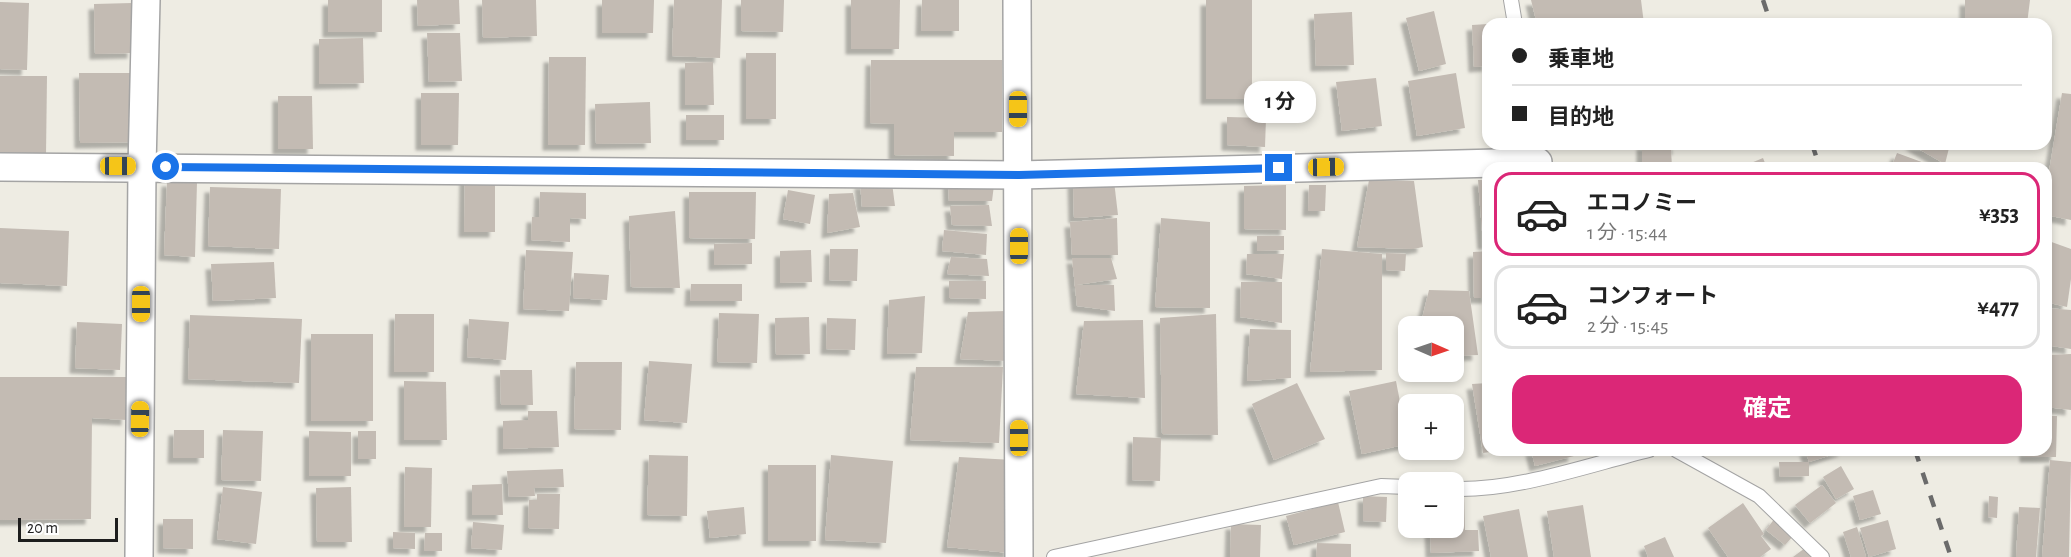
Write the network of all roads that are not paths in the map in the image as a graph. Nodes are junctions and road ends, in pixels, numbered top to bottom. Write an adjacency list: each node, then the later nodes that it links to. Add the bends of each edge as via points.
1 (146, 0): 6 (street)
2 (1017, 0): 8 (street)
3 (1511, 0): 4 (lane)
4 (1514, 18)
5 (1538, 158): 8 (street)
6 (142, 166): 7 (street); 8 (street); 13 (street)
7 (0, 167)
8 (1019, 175): 14 (street)
9 (1625, 456): 12 (lane, via 1527,481)
10 (1687, 456): 16 (lane, via 1759,496)
11 (1398, 487): 15 (lane, via 1381,486)
12 (1464, 489)
13 (139, 557)
14 (1019, 557)
15 (1054, 557)
16 (1822, 557)

